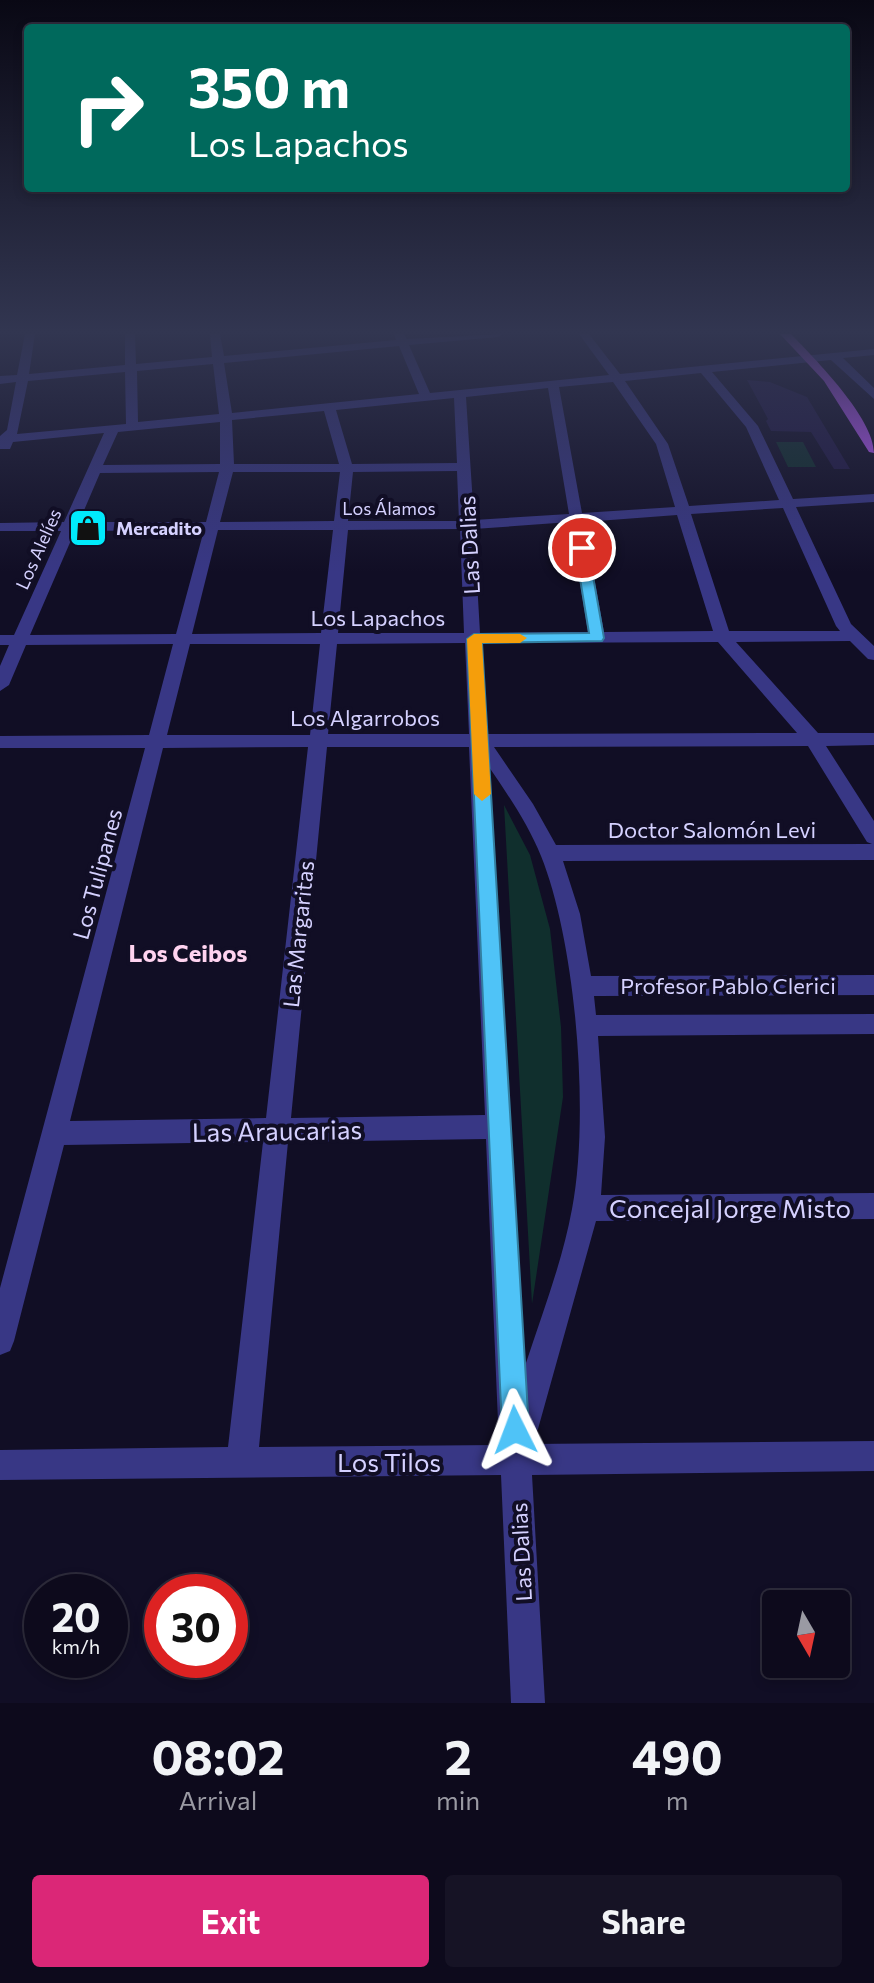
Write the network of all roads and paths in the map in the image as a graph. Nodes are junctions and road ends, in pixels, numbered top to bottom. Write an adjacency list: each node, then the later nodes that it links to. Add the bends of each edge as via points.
1 (13, 413): 14 (street)
2 (132, 413): 12 (street)
3 (226, 413): 11 (street, Los Tulipanes)
4 (262, 413): 11 (street)
5 (331, 413): 18 (street, Las Margaritas)
6 (461, 413): 17 (street, Las Dalias)
7 (558, 413): 24 (street)
8 (641, 413): 23 (street, via 662,444)
9 (741, 413): 22 (street)
10 (852, 413): 15 (main road)
11 (226, 417): 12 (street); 20 (street, Los Tulipanes)
12 (132, 427): 13 (street)
13 (113, 428): 14 (street); 19 (street, Los Alelíes)
14 (5, 439): 16 (street)
15 (874, 449)
16 (0, 452)
17 (465, 467): 18 (street); 25 (street, Las Dalias)
18 (347, 468): 20 (street); 28 (street, Las Margaritas)
19 (95, 469): 20 (street); 26 (street, Los Alelíes)
20 (227, 469): 27 (street, Los Tulipanes)
21 (874, 498): 22 (street, Los Álamos)
22 (788, 504): 23 (street, Los Álamos); 30 (street)
23 (683, 511): 24 (street, Los Álamos); 31 (street)
24 (577, 518): 25 (street, Los Álamos); 32 (street)
25 (468, 525): 28 (street, Los Álamos); 34 (street, Las Dalias)
26 (70, 526): 27 (street, Los Álamos); 29 (street, Los Álamos); 36 (street, Los Alelíes)
27 (213, 526): 28 (street, Los Álamos); 37 (street, Los Tulipanes)
28 (341, 526): 33 (street, Las Margaritas)
29 (0, 527)
30 (852, 636): 31 (street, Los Lapachos); 38 (street)
31 (723, 637): 32 (street, Los Lapachos); 40 (street)
32 (597, 638): 34 (street, Los Lapachos)
33 (329, 639): 34 (street, Los Lapachos); 37 (street, Los Lapachos); 44 (street, Las Margaritas)
34 (474, 639): 42 (street, Las Dalias)
35 (0, 640): 36 (street, Los Lapachos)
36 (20, 640): 37 (street, Los Lapachos); 39 (street, Los Alelíes)
37 (183, 640): 43 (street, Los Tulipanes)
38 (874, 655)
39 (0, 685)
40 (813, 739): 41 (street, Los Algarrobos); 42 (street, Los Algarrobos); 46 (street)
41 (874, 739)
42 (479, 740): 44 (street, Los Algarrobos); 48 (street); 53 (street, Las Dalias)
43 (157, 741): 44 (street, Los Algarrobos); 45 (street, Los Algarrobos); 55 (street, Los Tulipanes)
44 (318, 741): 54 (street, Las Margaritas)
45 (0, 742)
46 (874, 837)
47 (874, 852): 48 (street, Doctor Salomón Levi)
48 (550, 853): 50 (street, via 575,935)
49 (874, 985): 50 (street, Profesor Pablo Clerici)
50 (581, 986): 52 (street)
51 (874, 1024): 52 (street, Profesor Pablo Clerici)
52 (585, 1026): 57 (street, via 594,1134)
53 (499, 1127): 54 (street, Las Araucarias); 60 (street, Las Dalias)
54 (277, 1130): 55 (street, Las Araucarias); 61 (street, Las Margaritas)
55 (54, 1133): 58 (street, Los Tulipanes)
56 (874, 1206): 57 (street, Concejal Jorge Misto)
57 (586, 1208): 60 (street, via 533,1381)
58 (0, 1341)
59 (874, 1456): 60 (street, Los Tilos)
60 (517, 1460): 61 (street, Los Tilos); 63 (street, Las Dalias)
61 (242, 1463): 62 (street, Los Tilos)
62 (0, 1465)
63 (528, 1703)

